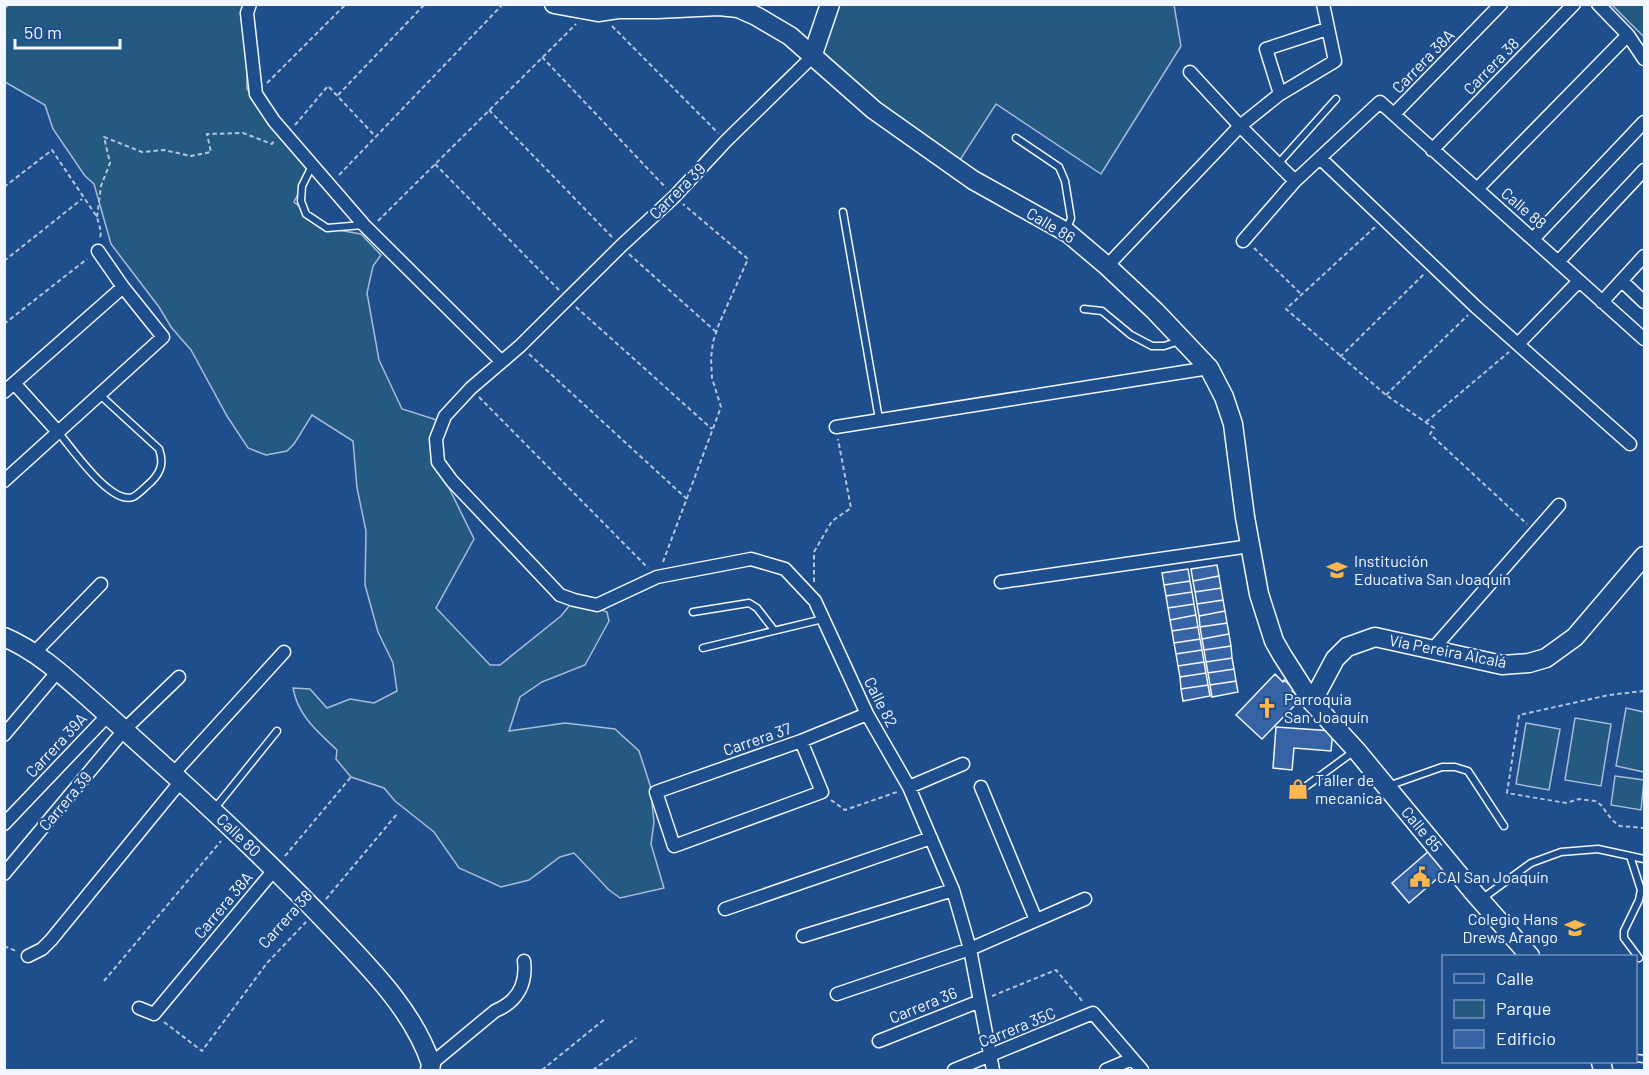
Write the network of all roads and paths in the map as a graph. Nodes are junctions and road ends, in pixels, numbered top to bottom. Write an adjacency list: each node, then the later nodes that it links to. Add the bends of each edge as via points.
1 (250, 4): 19 (street, via 247,13)
2 (346, 4): 19 (path)
3 (425, 4): 21 (path)
4 (503, 4): 28 (path)
5 (554, 4): 12 (main road, Calle 86)
6 (830, 4): 16 (main road, Carrera 39)
7 (1323, 4): 13 (street)
8 (1501, 4): 24 (street, Carrera 38A)
9 (1574, 4): 31 (street, Carrera 38)
10 (1598, 4): 14 (street)
11 (694, 6): 12 (main road, Calle 86); 16 (main road, Calle 86, via 738,8 790,36)
12 (598, 12): 15 (path, via 574,25); 30 (path)
13 (1327, 29): 20 (street, via 1335,61); 20 (street, via 1266,49)
14 (1628, 35): 17 (street); 40 (street)
15 (542, 57): 23 (path); 41 (path)
16 (812, 57): 30 (street, Carrera 39); 47 (main road, Calle 86, via 874,111 973,180)
17 (1644, 59)
18 (1190, 72): 26 (street)
19 (256, 94): 27 (street)
20 (1280, 94): 26 (street)
21 (338, 96): 27 (path, via 328,87); 28 (path)
22 (1336, 99): 34 (lane)
23 (489, 110): 33 (path); 50 (path)
24 (1394, 114): 31 (street, Calle 88); 32 (street, Calle 88, via 1380,102)
25 (1644, 122): 48 (street)
26 (1240, 126): 34 (street); 55 (street)
27 (284, 132): 35 (street); 44 (path, via 272,144 243,133 207,134 211,152 191,156 164,150 142,152 104,137 110,162 101,186)
28 (375, 137): 38 (path)
29 (1016, 138): 47 (lane, via 1059,167 1071,218)
30 (726, 141): 41 (street, Carrera 39)
31 (1432, 150): 40 (street, Calle 88)
32 (1321, 159): 37 (street); 45 (street)
33 (435, 164): 46 (path); 61 (path)
34 (1278, 164): 37 (street)
35 (312, 166): 38 (street); 46 (lane, via 302,186 301,201 306,214 327,228)
36 (1644, 170): 54 (street)
37 (1295, 181): 49 (street)
38 (329, 185): 46 (street)
39 (4, 187): 42 (path, via 52,150)
40 (1477, 189): 48 (street, Calle 88)
41 (674, 197): 50 (street, Carrera 39); 67 (path, via 748,259)
42 (83, 198): 44 (path); 53 (path)
43 (843, 212): 79 (lane)
44 (97, 217): 51 (path, via 101,231)
45 (1384, 219): 56 (street); 60 (path)
46 (367, 227): 73 (street)
47 (1066, 232): 55 (main road, Calle 86)
48 (1534, 238): 54 (street, Calle 88)
49 (1243, 240): 60 (path)
50 (621, 246): 61 (street, Carrera 39); 67 (path)
51 (98, 251): 59 (street); 66 (path)
52 (1644, 256): 58 (street)
53 (4, 261)
54 (1558, 262): 57 (street, Calle 88)
55 (1107, 266): 69 (main road, Calle 86)
56 (1433, 266): 64 (street); 72 (path)
57 (1579, 281): 62 (street, Calle 88); 70 (street)
58 (1622, 281): 62 (street); 63 (street)
59 (123, 287): 75 (street); 77 (street, via 163,337)
60 (1301, 294): 72 (path, via 1287,309)
61 (567, 299): 71 (street, Carrera 39); 82 (path)
62 (1602, 302): 68 (street, Calle 88)
63 (1644, 302)
64 (1476, 307): 70 (street); 78 (path)
65 (1084, 309): 69 (lane, via 1102,311 1131,335 1152,346)
66 (4, 324)
67 (716, 332): 82 (path, via 712,378 721,407)
68 (1644, 339)
69 (1183, 340): 74 (main road, Calle 86)
70 (1518, 345): 80 (path); 84 (street)
71 (520, 346): 73 (street, Carrera 39); 86 (path)
72 (1340, 357): 78 (path)
73 (501, 362): 76 (street, Carrera 39)
74 (1209, 368): 79 (street); 89 (main road, Calle 86, via 1233,424)
75 (9, 388): 83 (street)
76 (471, 388): 91 (path); 94 (street, Carrera 39, via 445,416 436,439 438,462 560,595)
77 (99, 394): 83 (street); 83 (lane, via 159,449 163,459 159,474 133,497 120,497 109,491)
78 (1386, 395): 80 (path)
79 (879, 419): 81 (street)
80 (1426, 422): 88 (path, via 1434,428 1430,434)
81 (836, 427): 95 (path, via 851,508 832,521 814,552)
82 (713, 430): 86 (path)
83 (58, 432): 85 (street)
84 (1630, 444)
85 (4, 481)
86 (688, 500): 91 (path)
87 (1559, 505): 88 (street)
88 (1535, 532): 101 (street)
89 (1250, 546): 92 (street); 107 (main road, Calle 86, via 1259,594 1274,641)
90 (1644, 556): 101 (main road, Vía Pereira Alcalá, via 1575,637 1546,658 1502,664)
91 (657, 577): 94 (street, Calle 82, via 597,605); 95 (street, Calle 82, via 751,559 785,569)
92 (1001, 582)
93 (101, 584): 103 (street)
94 (574, 600)
95 (815, 601): 97 (street, Calle 82)
96 (693, 612): 98 (lane, via 749,603 758,608)
97 (823, 619): 98 (lane); 108 (street, Calle 82)
98 (774, 630): 100 (lane)
99 (7, 642): 103 (main road, Calle 80)
100 (703, 648)
101 (1432, 650): 107 (main road, Vía Pereira Alcalá, via 1375,637 1347,647 1335,659)
102 (284, 652): 117 (street)
103 (34, 653): 104 (main road, Calle 80)
104 (58, 671): 109 (main road, Calle 80); 112 (street)
105 (179, 677): 110 (street, Carrera 39)
106 (1644, 691): 128 (path, via 1519,715 1508,793 1566,803 1595,801 1620,826)
107 (1312, 702): 114 (main road, Calle 85)
108 (867, 714): 113 (street, Carrera 37); 118 (street, Calle 82)
109 (108, 715): 110 (main road, Calle 80); 125 (street, Carrera 39A)
110 (125, 729): 117 (main road, Calle 80); 133 (street, Carrera 39)
111 (277, 731): 123 (lane)
112 (4, 735)
113 (801, 741): 122 (street); 122 (street, Carrera 37, via 656,792 674,846)
114 (1356, 750): 120 (main road, Calle 85); 121 (lane)
115 (963, 764): 118 (street)
116 (351, 777): 132 (path, Carrera 38A)
117 (177, 778): 123 (main road, Calle 80); 145 (street, via 51,940)
118 (909, 787): 122 (path, via 845,810); 129 (street, Calle 82)
119 (981, 787): 139 (street)
120 (1386, 787): 126 (lane, via 1442,767 1455,767 1467,771); 136 (main road, Calle 85)
121 (1301, 790)
122 (822, 792)
123 (213, 810): 127 (main road, Calle 80)
124 (397, 814): 138 (path, Carrera 38)
125 (4, 824)
126 (1504, 826)
127 (232, 827): 132 (main road, Calle 80); 148 (path)
128 (1644, 828)
129 (931, 838): 134 (street, Calle 82); 137 (street)
130 (1630, 856): 131 (lane); 136 (lane, via 1598,849 1561,852 1531,863); 144 (lane, via 1641,890 1624,938)
131 (1644, 859)
132 (274, 870): 138 (main road, Calle 80); 153 (street, Carrera 38A)
133 (4, 874)
134 (953, 890): 140 (street); 141 (street, Calle 82)
135 (1085, 899): 139 (street)
136 (1481, 900): 142 (main road, Calle 85)
137 (725, 909)
138 (316, 911): 153 (path, Carrera 38, via 267,963 202,1051); 159 (main road, Calle 80, via 368,966 417,1029)
139 (1036, 920): 141 (street)
140 (803, 936)
141 (970, 949): 149 (street); 150 (street, Calle 82)
142 (1528, 955)
143 (1637, 955): 146 (lane)
144 (1637, 955)
145 (28, 956)
146 (1639, 958)
147 (524, 961): 159 (street, via 517,997 495,1011)
148 (104, 981)
149 (837, 994)
150 (980, 1001): 152 (path, via 1056,970); 156 (street, Carrera 36); 157 (street, Calle 82)
151 (139, 1008): 153 (street)
152 (1092, 1013): 157 (street, Carrera 35C); 158 (street)
153 (154, 1014)
154 (606, 1018): 160 (path)
155 (636, 1038): 161 (path)
156 (879, 1041)
157 (990, 1056): 162 (street, Carrera 35C); 163 (street, Calle 82)
158 (1132, 1059): 164 (street); 165 (street)
159 (430, 1068)
160 (542, 1071)
161 (593, 1071)
162 (954, 1071)
163 (993, 1071)
164 (1106, 1071)
165 (1142, 1071)

